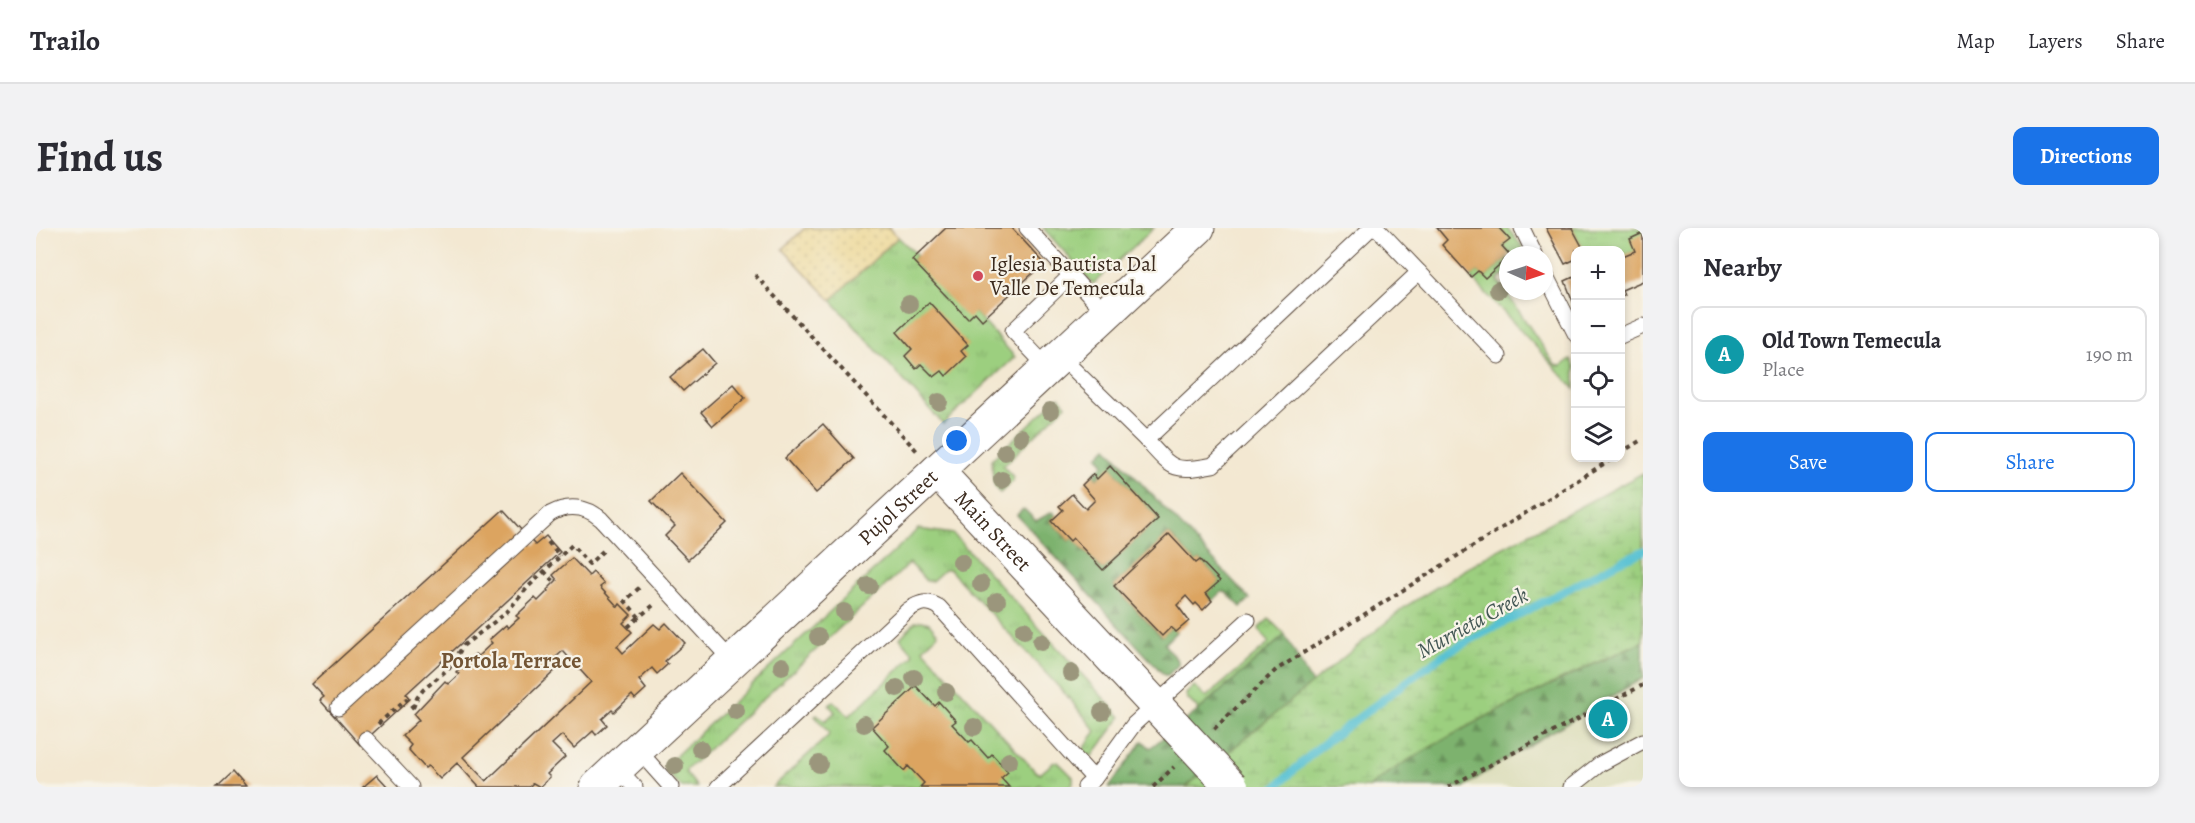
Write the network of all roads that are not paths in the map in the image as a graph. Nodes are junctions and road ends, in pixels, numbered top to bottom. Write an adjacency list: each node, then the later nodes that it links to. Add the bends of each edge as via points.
1 (1027, 228): 8 (lane)
2 (1198, 228): 10 (street, Pujol Street)
3 (1371, 228): 16 (lane)
4 (1377, 228): 7 (lane)
5 (1522, 228): 6 (lane)
6 (1531, 246)
7 (1419, 272): 14 (lane); 16 (lane, via 1213,465 1185,470 1170,466)
8 (1070, 276): 10 (lane); 15 (lane, via 1013,331)
9 (1553, 290): 12 (lane)
10 (1106, 314): 15 (street, Pujol Street)
11 (1643, 326): 13 (lane)
12 (1571, 327)
13 (1625, 334)
14 (1498, 356)
15 (1054, 362): 16 (lane); 17 (street, Pujol Street)
16 (1146, 440)
17 (938, 471): 19 (street, Pujol Street); 21 (street, Main Street)
18 (1248, 620): 21 (lane)
19 (732, 661): 20 (lane, via 592,511 560,508); 24 (street, Pujol Street)
20 (338, 708)
21 (1166, 716): 25 (lane, via 1134,724); 29 (street, Main Street, bridge)
22 (369, 734): 26 (lane)
23 (1643, 741): 30 (lane, via 1600,764)
24 (622, 773): 27 (lane)
25 (1090, 783): 28 (lane, via 939,607 919,602)
26 (411, 787)
27 (671, 787)
28 (718, 787)
29 (1232, 787)
30 (1571, 787)

